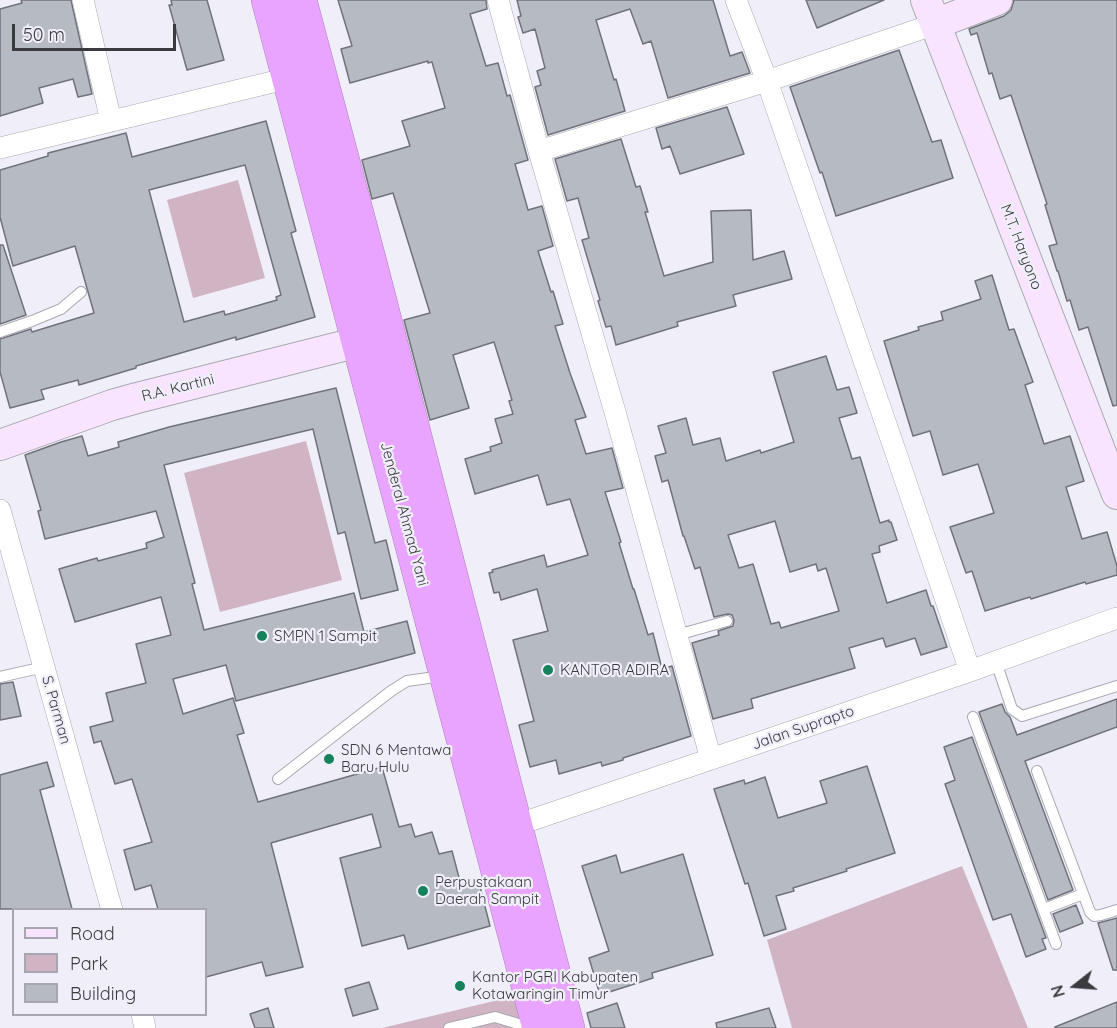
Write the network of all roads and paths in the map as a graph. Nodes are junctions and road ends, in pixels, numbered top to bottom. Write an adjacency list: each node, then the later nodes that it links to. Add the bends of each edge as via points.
1 (83, 0): 10 (street)
2 (268, 0): 8 (highway, Jenderal Ahmad Yani)
3 (300, 0): 32 (highway, Jenderal Ahmad Yani, via 370,262)
4 (498, 0): 12 (street)
5 (736, 0): 9 (street)
6 (997, 0): 7 (street)
7 (930, 12): 9 (street); 17 (street, M.T. Haryono)
8 (289, 78): 10 (street); 15 (highway, Jenderal Ahmad Yani)
9 (767, 81): 12 (street); 24 (street)
10 (111, 121): 11 (street)
11 (0, 148)
12 (539, 151): 21 (street)
13 (81, 292): 14 (lane, via 61,309)
14 (0, 332)
15 (359, 342): 16 (street, R.A. Kartini, via 112,405); 25 (highway, Jenderal Ahmad Yani)
16 (0, 445)
17 (1117, 494)
18 (0, 510): 23 (street, S. Parman)
19 (1117, 618): 22 (street, Jalan Suprapto)
20 (727, 621): 21 (lane)
21 (677, 635): 29 (street)
22 (996, 662): 24 (street, Jalan Suprapto); 27 (lane, via 1012,709 1022,716)
23 (44, 667): 26 (lane); 34 (street, S. Parman)
24 (970, 672): 29 (street, Jalan Suprapto)
25 (446, 675): 31 (lane, via 407,681); 32 (highway, Jenderal Ahmad Yani)
26 (0, 677)
27 (1117, 686)
28 (973, 717): 35 (lane)
29 (711, 759): 32 (street, Jalan Suprapto)
30 (1037, 771): 33 (lane)
31 (278, 779)
32 (502, 830): 40 (highway, Jenderal Ahmad Yani); 41 (highway, Jenderal Ahmad Yani)
33 (1083, 894): 35 (lane); 36 (lane, via 1094,916)
34 (112, 908)
35 (1044, 909): 37 (lane)
36 (1117, 910)
37 (1056, 944)
38 (449, 1028): 39 (lane, via 495,1017)
39 (531, 1028)
40 (539, 1028)
41 (568, 1028)

